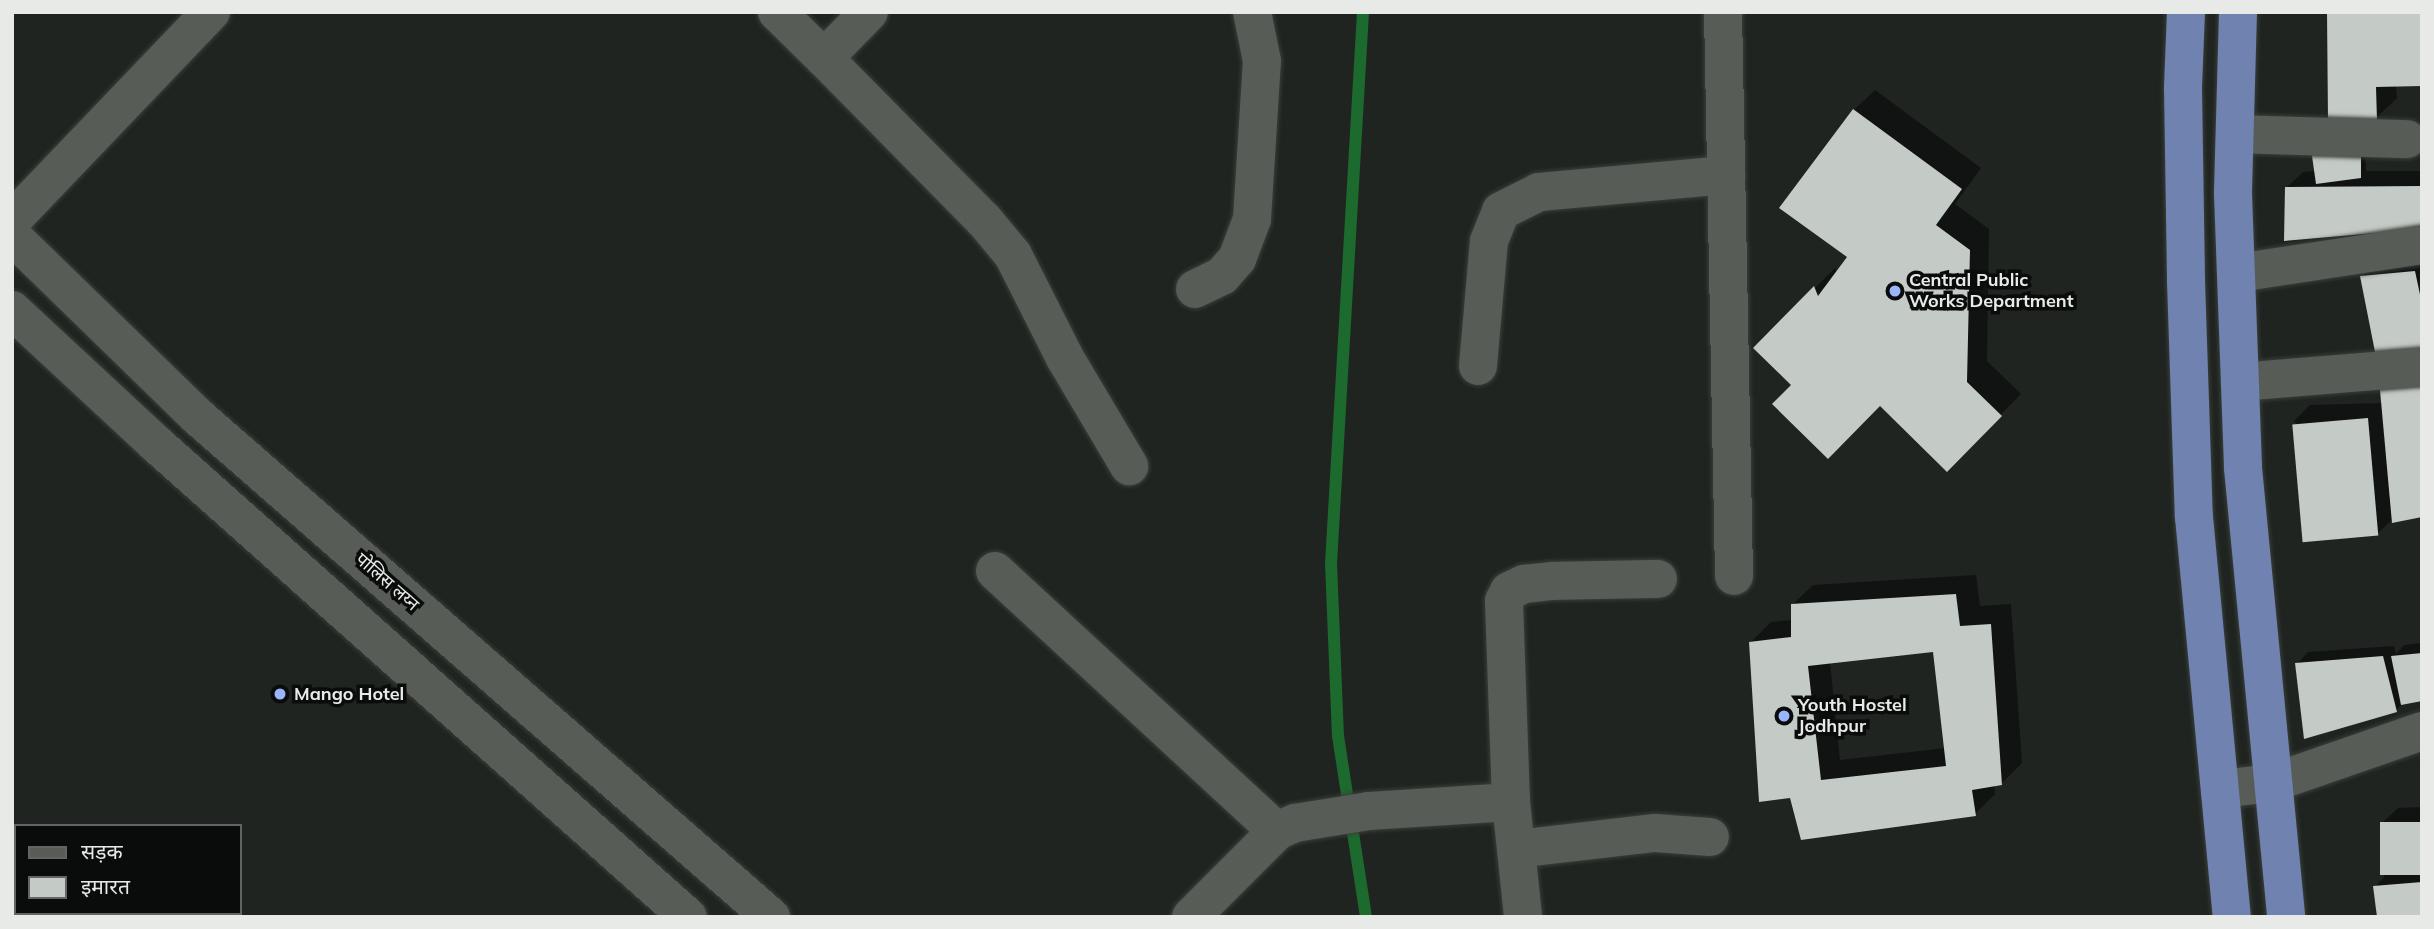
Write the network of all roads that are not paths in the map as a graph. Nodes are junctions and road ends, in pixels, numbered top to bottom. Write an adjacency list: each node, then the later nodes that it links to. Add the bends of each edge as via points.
1 (211, 12): 12 (street)
2 (776, 12): 8 (street)
3 (869, 12): 8 (street)
4 (1252, 12): 16 (street, via 1262,61 1252,219 1237,259 1222,276)
5 (1723, 12): 11 (street)
6 (2186, 12): 27 (highway, via 2185,240 2194,517)
7 (2238, 12): 9 (highway)
8 (824, 58): 21 (street, via 985,220 1013,255 1065,358)
9 (2236, 134): 10 (street); 15 (highway)
10 (2407, 139)
11 (1726, 175): 18 (street, via 1539,192 1501,211 1489,241); 23 (street)
12 (12, 220)
13 (12, 236): 33 (street, पोलिस लय्न, via 197,416)
14 (2422, 245): 15 (street)
15 (2237, 272): 20 (highway)
16 (1195, 289)
17 (12, 310): 32 (street)
18 (1478, 366)
19 (2422, 367): 20 (street)
20 (2241, 382): 26 (highway, via 2244,468)
21 (1129, 466)
22 (995, 571): 29 (street)
23 (1734, 576)
24 (1658, 579): 28 (street, via 1553,581 1524,584 1510,591 1504,601 1504,638)
25 (2422, 731): 26 (street)
26 (2272, 783): 27 (street); 37 (highway)
27 (2220, 789): 36 (highway)
28 (1511, 802): 29 (street, via 1369,811); 31 (street)
29 (1286, 827): 34 (street)
30 (1710, 837): 31 (street, via 1655,833)
31 (1516, 849): 35 (street)
32 (688, 917)
33 (771, 917)
34 (1191, 917)
35 (1523, 917)
36 (2232, 917)
37 (2286, 917)

